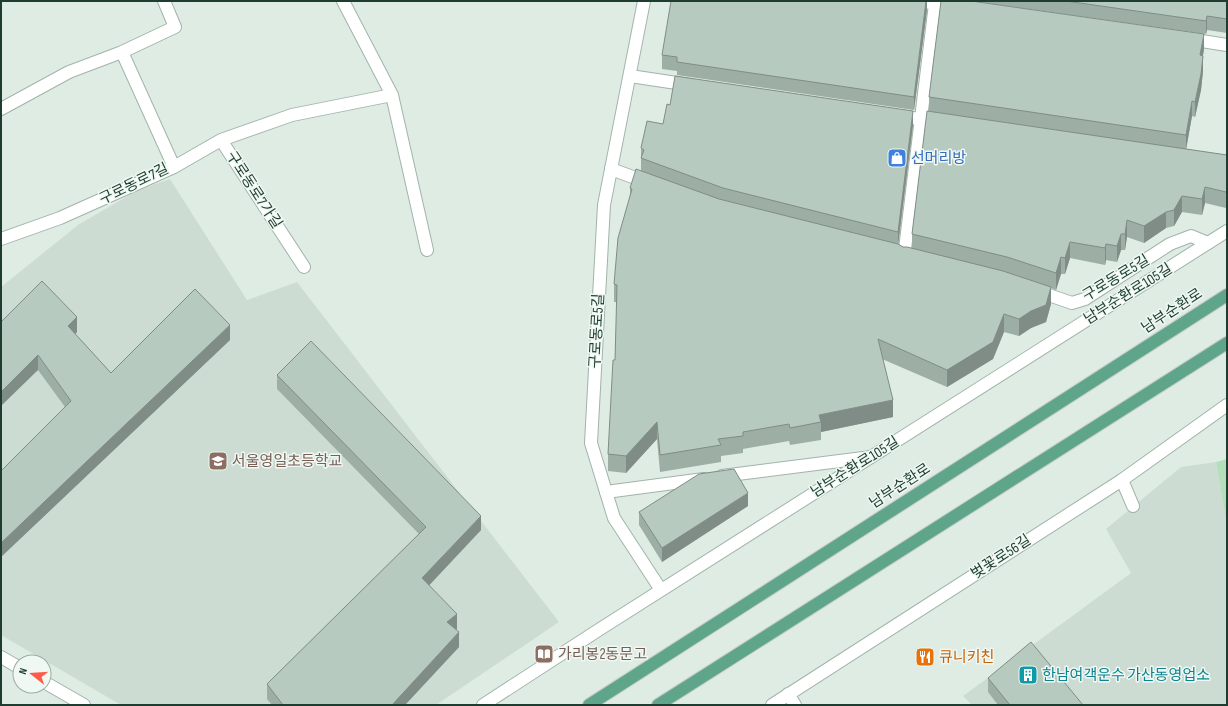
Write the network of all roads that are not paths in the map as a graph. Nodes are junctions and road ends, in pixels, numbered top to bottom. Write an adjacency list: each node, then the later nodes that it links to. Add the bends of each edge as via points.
1 (164, 1): 9 (street, via 175,27)
2 (343, 1): 12 (street)
3 (644, 1): 10 (street, 구로동로5길)
4 (918, 1): 5 (street)
5 (935, 4): 6 (street); 15 (street)
6 (967, 8)
7 (1180, 38): 8 (street)
8 (1227, 45)
9 (122, 52): 13 (street, via 69,72); 18 (street, 구로동로7길)
10 (630, 76): 11 (street); 19 (street, 구로동로5길)
11 (700, 86)
12 (392, 95): 17 (street, 구로동로7가길, via 292,115); 24 (street)
13 (1, 109)
14 (889, 115): 15 (street)
15 (920, 120): 16 (street); 25 (street, via 908,258)
16 (952, 124)
17 (221, 140): 18 (street); 26 (street, 구로동로7가길)
18 (174, 167): 22 (street, 구로동로7길, via 60,218)
19 (611, 169): 20 (street); 33 (street, 구로동로5길, via 604,205 591,443)
20 (662, 188)
21 (1227, 231): 23 (street, 남부순환로105길)
22 (1, 239)
23 (1208, 243): 27 (street, 구로동로5길, via 1191,236 1170,244 1085,299 1072,303); 31 (street, 남부순환로105길)
24 (427, 250)
25 (889, 253)
26 (304, 267)
27 (1027, 288)
28 (1227, 295): 42 (main road, 남부순환로)
29 (1227, 342): 43 (main road)
30 (1227, 405): 32 (street, 벚꽃로56길)
31 (871, 457): 33 (street); 35 (street, 남부순환로105길)
32 (1122, 480): 34 (street); 39 (street, 벚꽃로56길)
33 (606, 492): 35 (street, 구로동로5길, via 614,518)
34 (1133, 506)
35 (660, 590): 41 (street, 남부순환로105길)
36 (1, 657): 37 (street)
37 (12, 663)
38 (52, 687): 40 (street)
39 (788, 694): 44 (street, 벚꽃로56길); 45 (street)
40 (84, 705)
41 (483, 705)
42 (590, 705)
43 (658, 705)
44 (772, 705)
45 (795, 705)

